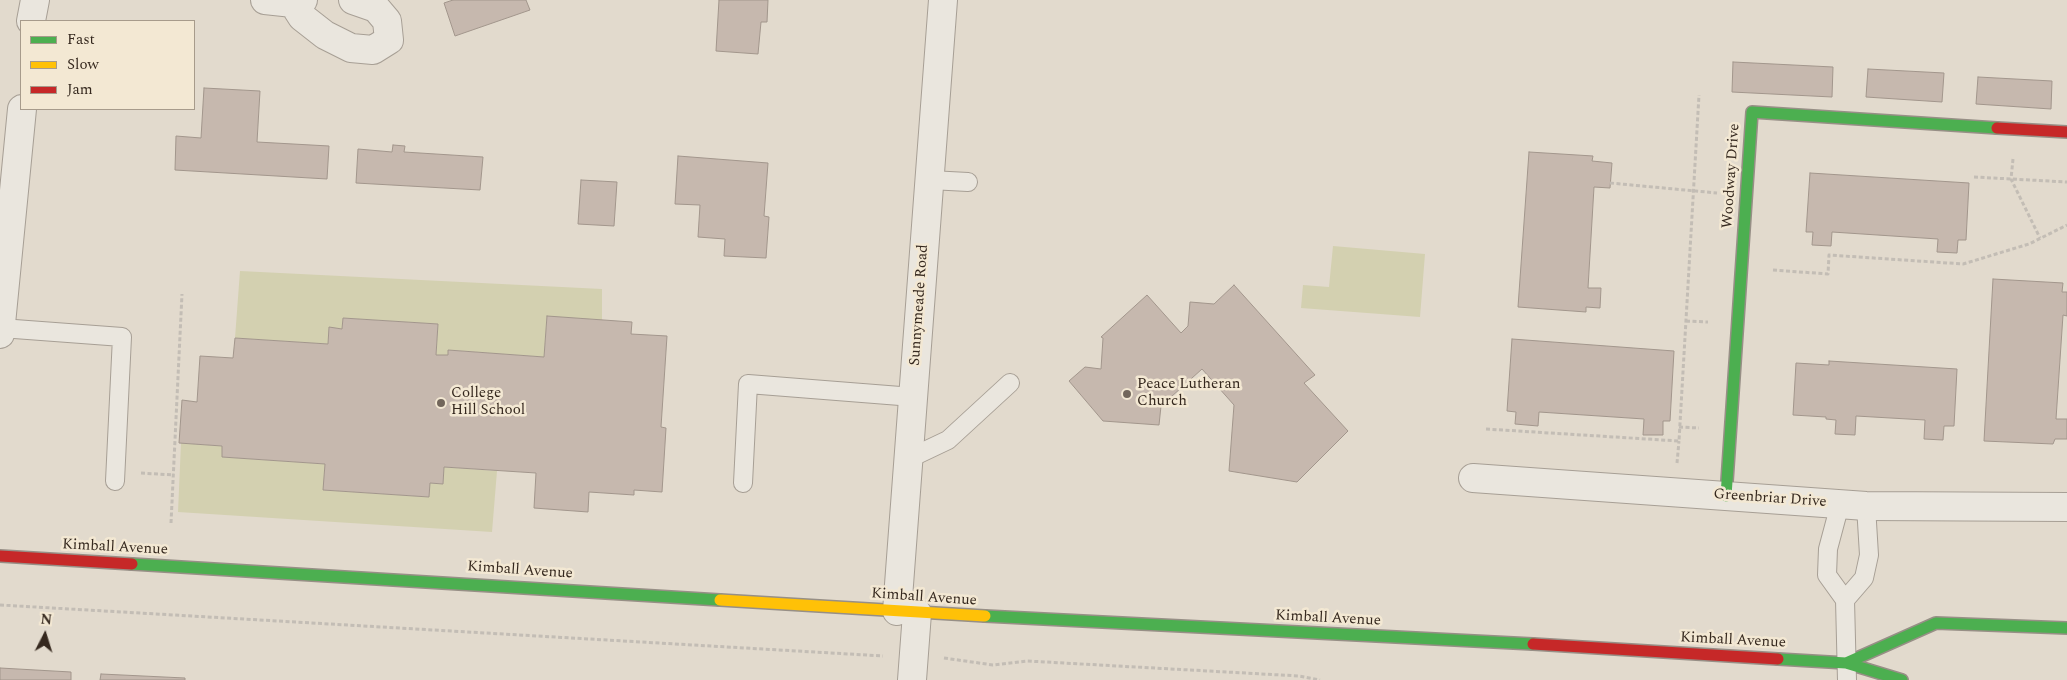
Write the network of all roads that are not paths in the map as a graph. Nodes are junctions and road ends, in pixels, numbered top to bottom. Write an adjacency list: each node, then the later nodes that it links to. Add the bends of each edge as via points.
1 (35, 0): 6 (street)
2 (265, 0): 5 (street)
3 (354, 0): 5 (street, via 376,8 387,21 389,40 373,50 351,48 325,35 302,17)
4 (943, 0): 9 (street, Sunnymeade Road)
5 (298, 1)
6 (31, 20)
7 (22, 110): 11 (street)
8 (2067, 132): 19 (main road, Woodway Drive, via 1752,112)
9 (930, 180): 10 (lane); 14 (street, Sunnymeade Road)
10 (968, 182)
11 (1, 328): 12 (street); 16 (lane, via 122,337)
12 (0, 334)
13 (1010, 382): 15 (lane, via 948,440)
14 (913, 398): 15 (street, Sunnymeade Road); 18 (lane, via 748,384)
15 (908, 459): 24 (street, Sunnymeade Road)
16 (115, 477)
17 (1473, 478): 19 (street, Greenbriar Drive)
18 (743, 483)
19 (1726, 496): 20 (street, Greenbriar Drive)
20 (1853, 505): 21 (street, Greenbriar Drive); 23 (lane, via 1869,555 1864,578); 23 (lane, via 1828,549 1827,575)
21 (2067, 507)
22 (0, 556): 24 (main road, Kimball Avenue)
23 (1845, 600): 27 (lane)
24 (907, 612): 26 (street, Sunnymeade Road); 27 (main road, Kimball Avenue, via 1504,642)
25 (2067, 628): 27 (main road, Kimball Avenue, via 1936,623)
26 (913, 669)
27 (1847, 671): 28 (main road, Kimball Avenue)
28 (1902, 680)

